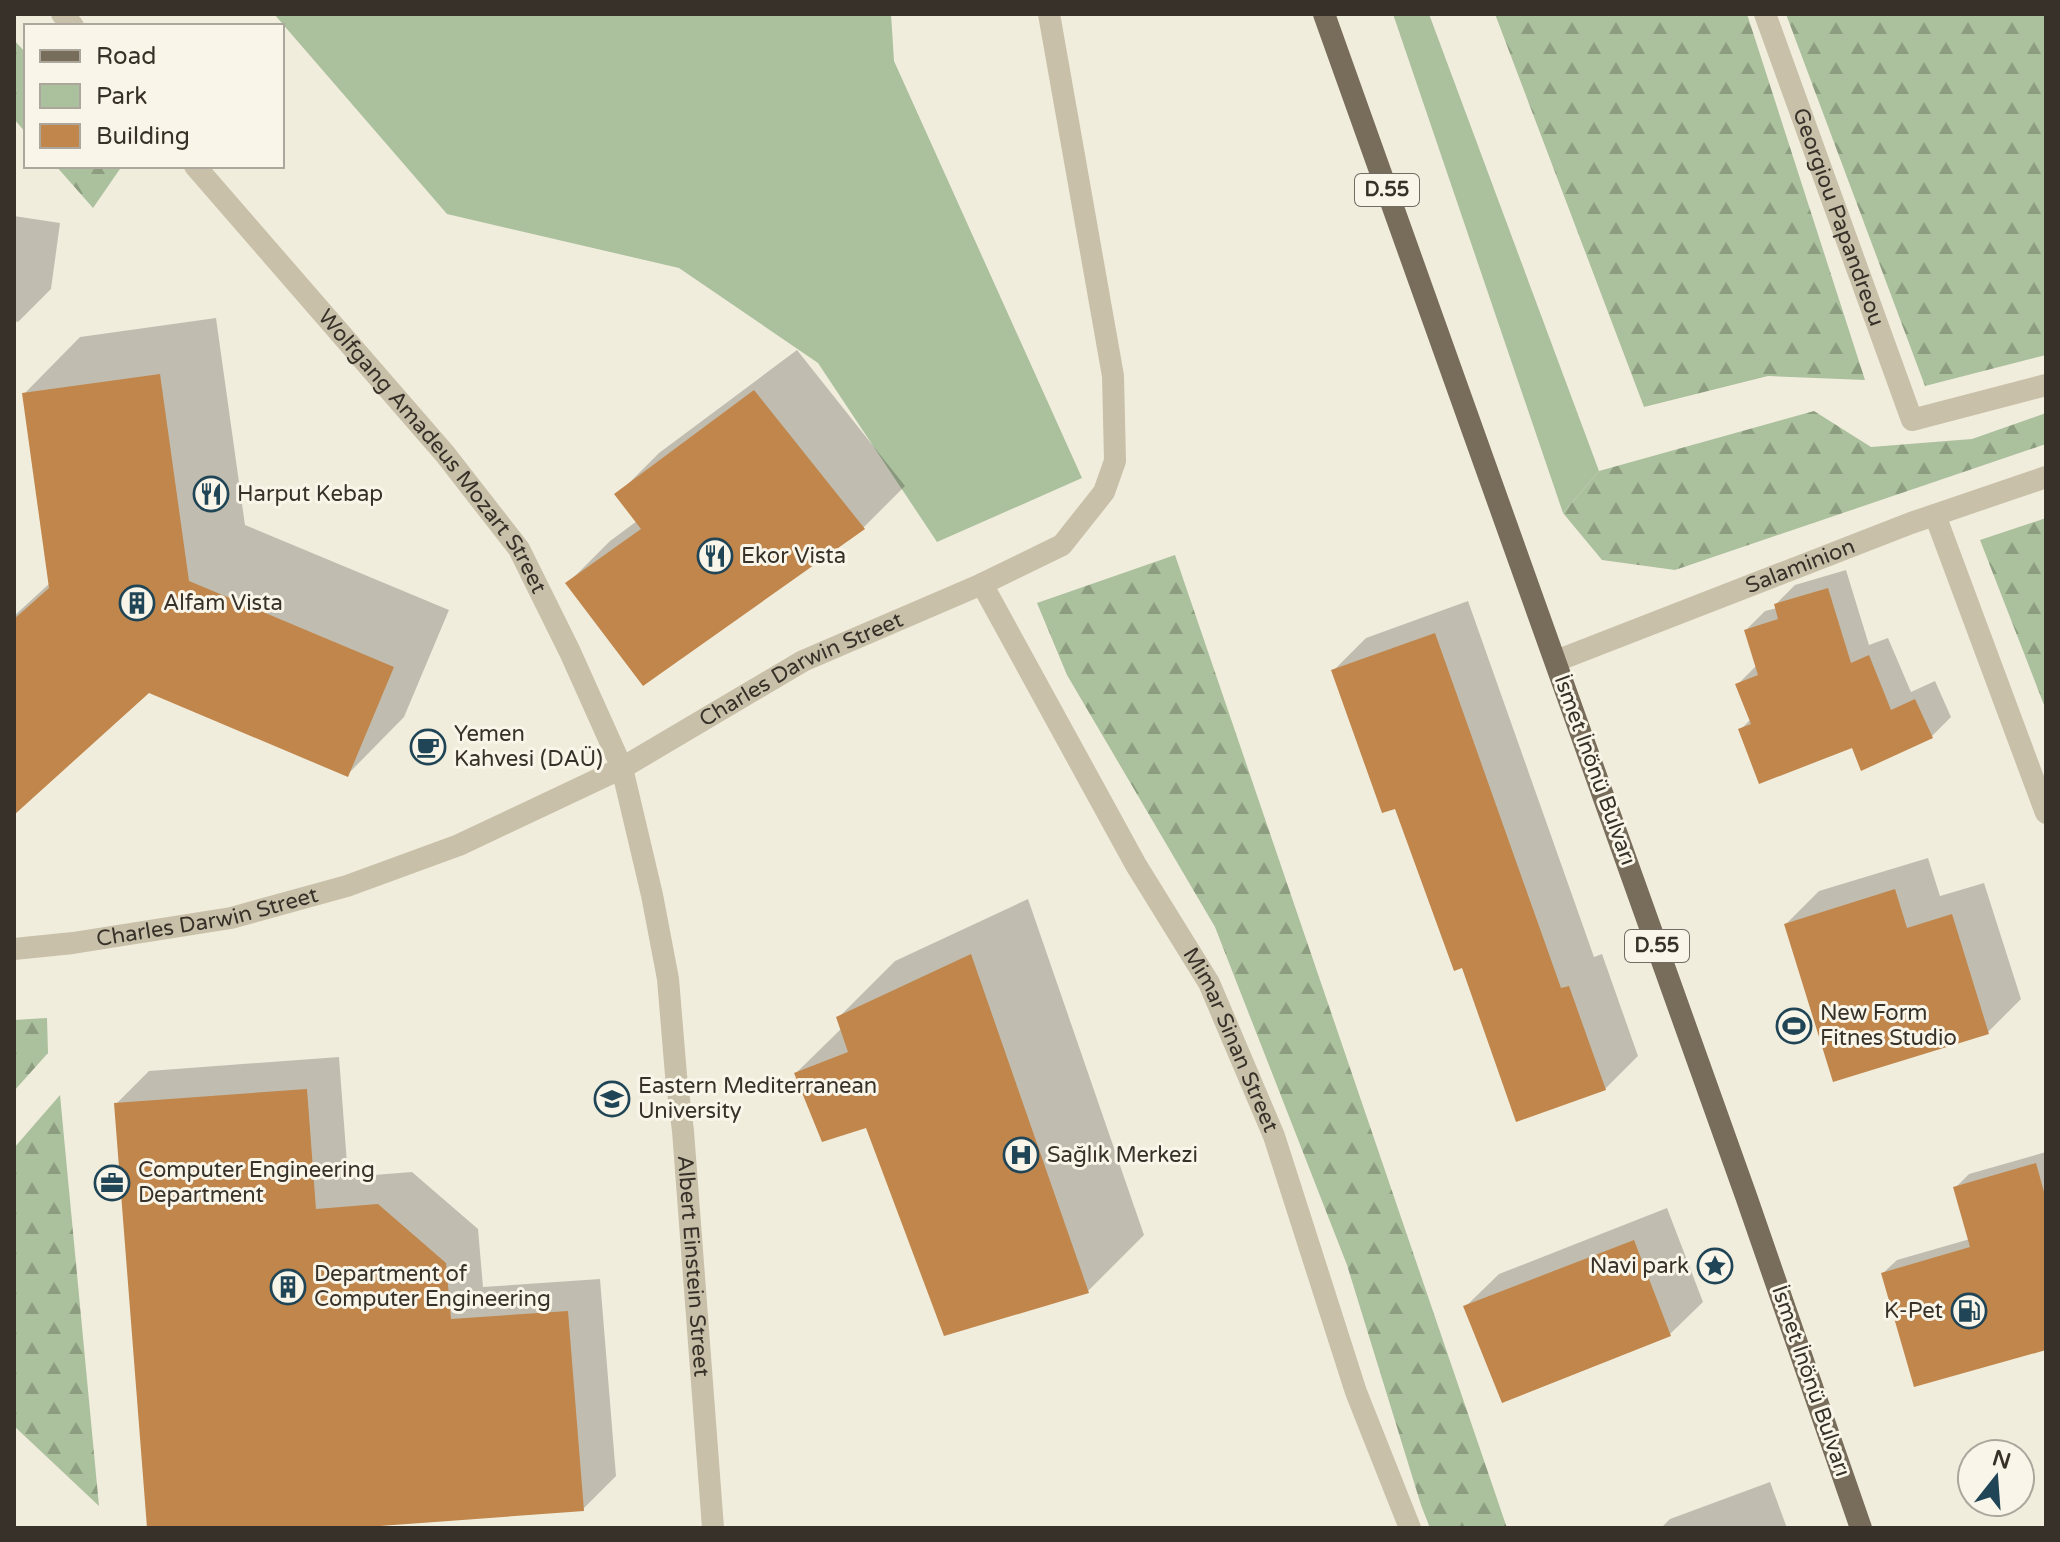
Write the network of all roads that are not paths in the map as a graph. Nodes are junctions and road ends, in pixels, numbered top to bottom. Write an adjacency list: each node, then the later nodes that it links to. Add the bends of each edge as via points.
1 (1049, 14): 8 (street, Charles Darwin Street, via 1113,376 1115,461 1104,492 1062,545)
2 (1324, 14): 9 (main road, İsmet İnönü Bulvarı / D.55)
3 (1765, 14): 5 (street, Georgiou Papandreou, via 1912,420)
4 (197, 168): 10 (street, Wolfgang Amadeus Mozart Street, via 445,454 519,549)
5 (2046, 385)
6 (2046, 477): 7 (street, Salaminion)
7 (1935, 515): 9 (street, Salaminion); 11 (street)
8 (982, 584): 10 (street, Charles Darwin Street, via 803,661); 14 (street, Mimar Sinan Street, via 1136,865 1209,983 1274,1136 1356,1392)
9 (1556, 661): 15 (main road, İsmet İnönü Bulvarı / D.55)
10 (622, 768): 12 (street, Charles Darwin Street, via 459,845 347,886 231,918); 13 (street, Albert Einstein Street, via 668,979)
11 (2046, 813)
12 (14, 949)
13 (713, 1528)
14 (1410, 1528)
15 (1861, 1528)

